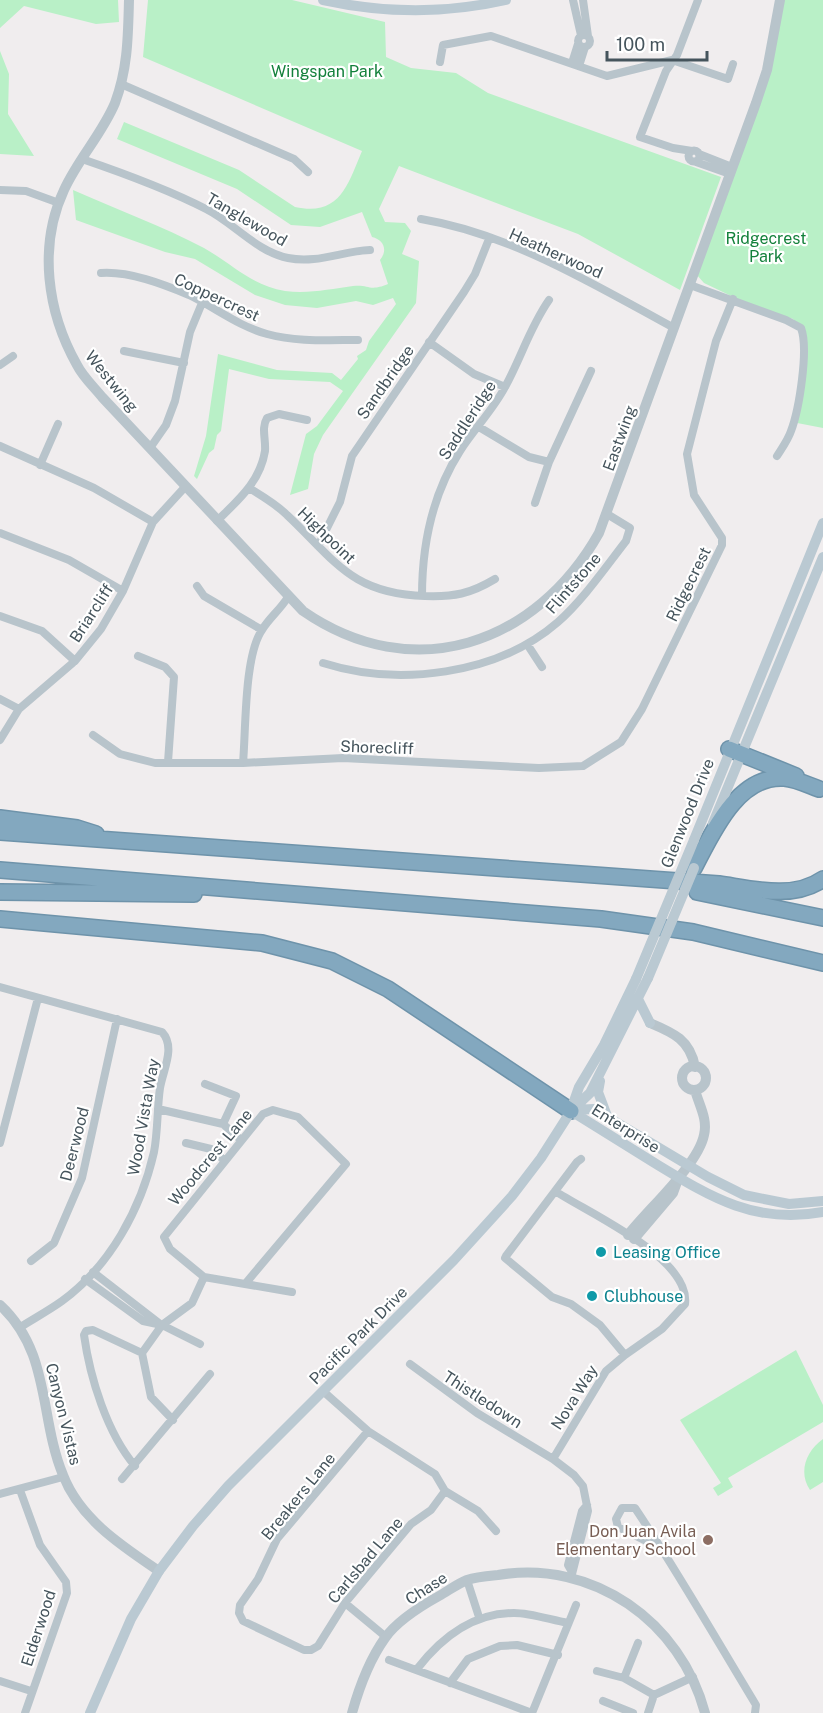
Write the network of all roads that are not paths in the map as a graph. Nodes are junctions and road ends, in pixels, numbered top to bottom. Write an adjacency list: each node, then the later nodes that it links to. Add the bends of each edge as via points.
1 (129, 0): 13 (street, Westwing, via 129,38)
2 (322, 0): 3 (main road, via 367,8 417,10)
3 (506, 0)
4 (573, 0): 8 (street)
5 (583, 0): 8 (street)
6 (698, 0): 9 (street)
7 (780, 0): 15 (street, Eastwing, via 767,70)
8 (583, 41): 11 (street)
9 (672, 60): 11 (street, via 607,76); 12 (street, via 728,79); 15 (street, via 640,137)
10 (440, 63): 11 (street, via 443,45 491,36)
11 (576, 64)
12 (733, 64)
13 (121, 84): 14 (street, Westwing, via 105,122); 16 (street, via 294,159)
14 (82, 159): 18 (street, Westwing); 21 (street, Tanglewood, via 207,210 285,258 321,259)
15 (731, 171): 23 (street, Eastwing)
16 (308, 172)
17 (0, 190): 18 (street, via 26,191)
18 (59, 203): 40 (street, Westwing, via 48,273 62,336 78,367)
19 (421, 219): 20 (street, Heatherwood)
20 (489, 239): 27 (street, Heatherwood, via 579,274); 29 (street, Sandbridge, via 475,274)
21 (370, 250)
22 (101, 273): 26 (street, Coppercrest, via 118,272)
23 (690, 285): 24 (street); 27 (street, Eastwing)
24 (733, 299): 41 (street, via 795,324 803,334 798,405 790,434); 69 (street, Ridgecrest, via 715,348 687,454 694,495 723,545)
25 (549, 300): 35 (street, Saddleridge, via 536,319)
26 (202, 303): 28 (street, Coppercrest, via 267,334 310,340); 32 (street)
27 (674, 328): 47 (street, Eastwing)
28 (358, 340)
29 (429, 342): 35 (street, via 474,374); 52 (street, Sandbridge, via 352,456 333,521)
30 (124, 351): 32 (street)
31 (13, 356): 33 (street)
32 (184, 363): 40 (street, via 166,425)
33 (0, 365)
34 (591, 371): 42 (street)
35 (505, 387): 38 (street, Saddleridge)
36 (307, 420): 45 (street, via 279,414 267,418 262,462)
37 (58, 424): 43 (street)
38 (478, 427): 42 (street, via 529,457); 58 (street, Saddleridge, via 438,495 424,545)
39 (0, 446): 43 (street)
40 (150, 448): 44 (street, Westwing)
41 (777, 456)
42 (549, 462): 46 (street)
43 (40, 465): 49 (street, via 103,492)
44 (185, 487): 48 (street, Westwing); 49 (street, Briarcliff)
45 (249, 488): 48 (street); 52 (street, Highpoint, via 285,513)
46 (535, 502)
47 (607, 514): 59 (street, Eastwing, via 588,553 548,600 513,625 452,647 407,650 370,644 325,625); 62 (street, Flintstone, via 630,528 626,541 557,623)
48 (217, 521): 59 (street, Westwing)
49 (153, 522): 57 (street, Briarcliff)
50 (823, 523): 53 (main road, Glenwood Drive)
51 (0, 533): 57 (street, via 69,560)
52 (318, 546): 58 (street, Highpoint, via 357,581 398,595)
53 (810, 555): 54 (street); 72 (main road, Glenwood Drive)
54 (823, 559): 72 (main road, Glenwood Drive)
55 (495, 579): 58 (street, Highpoint, via 467,594)
56 (197, 586): 61 (street, via 204,596)
57 (123, 591): 64 (street, Briarcliff, via 101,629)
58 (422, 596)
59 (288, 597): 61 (street)
60 (0, 616): 64 (street, via 42,631)
61 (262, 630): 74 (street, via 250,671)
62 (526, 644): 65 (street, Flintstone, via 482,664 447,672 344,670); 66 (street)
63 (138, 656): 73 (street, via 165,667 174,677)
64 (75, 661): 68 (street, Briarcliff)
65 (323, 663)
66 (542, 667)
67 (0, 699): 68 (street)
68 (19, 708): 71 (street, Briarcliff)
69 (642, 710): 74 (street, Shorecliff, via 621,742 583,766 538,768 343,758)
70 (93, 735): 73 (street, Shorecliff, via 120,754 155,763)
71 (0, 740)
72 (734, 751): 75 (highway, via 807,780); 78 (main road, Glenwood Drive)
73 (168, 762): 74 (street, Shorecliff)
74 (243, 763)
75 (821, 790): 78 (highway, via 783,778 759,783 732,804)
76 (0, 818): 79 (highway, via 77,828)
77 (0, 832): 79 (highway)
78 (703, 840): 80 (highway); 101 (main road, Glenwood Drive, bridge)
79 (124, 842): 82 (highway)
80 (694, 868): 89 (main road, Glenwood Drive, bridge)
81 (0, 870): 85 (highway)
82 (513, 871): 83 (highway, via 696,882 783,892 801,890); 86 (highway, via 717,895)
83 (823, 879)
84 (0, 892): 85 (highway, via 144,892)
85 (425, 904): 88 (highway, via 601,919 693,932)
86 (823, 918)
87 (0, 920): 101 (highway, via 262,943 332,961 388,989)
88 (823, 963)
89 (648, 978): 92 (main road, Pacific Park Drive)
90 (0, 987): 91 (street)
91 (38, 998): 93 (street); 105 (street)
92 (638, 999): 94 (main road); 95 (main road, Pacific Park Drive)
93 (117, 1020): 100 (street, Wood Vista Way, via 162,1032 168,1039); 115 (street, Deerwood, via 82,1178 54,1243)
94 (650, 1023): 95 (main road); 96 (street, via 688,1046)
95 (626, 1025): 97 (main road, Pacific Park Drive)
96 (692, 1067): 99 (street, via 683,1074 683,1081); 99 (street, via 703,1070 706,1080)
97 (601, 1075): 101 (main road, Pacific Park Drive, via 590,1093); 102 (main road, via 598,1092)
98 (206, 1084): 103 (street, via 236,1096)
99 (695, 1090): 109 (street, via 705,1118 705,1134)
100 (158, 1109): 103 (street); 116 (street, Wood Vista Way, via 154,1149 137,1206 112,1249)
101 (571, 1110): 102 (main road, Enterprise, via 594,1108); 110 (main road, Enterprise); 129 (main road, Pacific Park Drive, via 512,1196)
102 (608, 1116): 109 (main road, Enterprise)
103 (223, 1124): 104 (street)
104 (241, 1140): 108 (street, Woodcrest Lane); 119 (street, Woodcrest Lane, via 266,1111 287,1112 298,1117 346,1164)
105 (0, 1143)
106 (186, 1143): 108 (street, via 211,1149)
107 (581, 1159): 111 (street)
108 (224, 1160): 117 (street, Woodcrest Lane, via 164,1237 170,1249)
109 (688, 1165): 110 (street); 112 (main road, Enterprise, via 744,1195 789,1204)
110 (679, 1178): 113 (main road, Enterprise, via 734,1206 769,1215); 114 (street, via 673,1193)
111 (555, 1191): 114 (street, Nova Way); 126 (street, via 505,1258 552,1297 571,1304 600,1325)
112 (823, 1201)
113 (823, 1212)
114 (631, 1237): 126 (street, Nova Way, via 674,1272 686,1296 685,1304 672,1320)
115 (31, 1261)
116 (93, 1272): 118 (street, Wood Vista Way); 122 (street)
117 (204, 1277): 119 (street, Woodcrest Lane); 122 (street, via 192,1303)
118 (85, 1279): 122 (street, via 143,1320); 123 (street, Wood Vista Way, via 63,1300)
119 (245, 1284): 120 (street, Woodcrest Lane)
120 (292, 1293)
121 (0, 1305): 123 (street, Canyon Vistas)
122 (162, 1325): 124 (street); 125 (street)
123 (19, 1328): 134 (street, Canyon Vistas, via 43,1381 51,1437)
124 (200, 1344)
125 (142, 1353): 130 (street, via 151,1396); 133 (street, via 93,1330 84,1335 109,1428)
126 (625, 1355): 132 (street, Nova Way, via 606,1371)
127 (410, 1364): 132 (street, Thistledown, via 477,1413)
128 (210, 1374): 130 (street)
129 (324, 1392): 131 (street); 141 (main road, Pacific Park Drive, via 228,1486)
130 (173, 1419): 133 (street)
131 (368, 1431): 137 (street, via 435,1474); 150 (street, Breakers Lane, via 277,1539 240,1605 243,1622)
132 (553, 1459): 142 (street, Thistledown, via 583,1486 588,1511)
133 (135, 1466): 135 (street)
134 (63, 1477): 136 (street); 141 (street, Canyon Vistas, via 96,1523)
135 (122, 1479)
136 (21, 1490): 138 (street); 159 (street, Elderwood, via 40,1545 66,1581 67,1593)
137 (445, 1491): 139 (street, via 478,1511); 144 (street, Carlsbad Lane, via 431,1510 411,1524)
138 (0, 1494)
139 (496, 1531)
140 (662, 1549): 140 (street, via 635,1508 622,1508 616,1519 618,1527); 169 (street, via 756,1705)
141 (159, 1571): 163 (main road, Pacific Park Drive, via 131,1619)
142 (572, 1575): 143 (street, Chase, via 513,1572); 155 (street, Chase, via 609,1591 651,1620)
143 (467, 1580): 146 (street); 148 (street, Chase, via 422,1605)
144 (345, 1603): 148 (street); 150 (street, Carlsbad Lane, via 318,1646)
145 (576, 1605): 147 (street)
146 (479, 1617): 147 (street, via 514,1613); 153 (street, via 441,1642)
147 (568, 1623): 151 (street)
148 (386, 1637): 164 (street, Chase, via 359,1689)
149 (638, 1643): 156 (street)
150 (311, 1650)
151 (558, 1655): 158 (street, via 517,1645 500,1646 468,1659); 165 (street)
152 (389, 1660): 153 (street)
153 (417, 1669): 158 (street)
154 (597, 1671): 156 (street)
155 (693, 1677): 160 (street); 168 (street, Chase)
156 (624, 1678): 160 (street)
157 (0, 1681): 159 (street)
158 (450, 1683): 165 (street)
159 (31, 1691): 162 (street, Elderwood)
160 (654, 1695): 167 (street)
161 (603, 1701): 166 (street)
162 (25, 1713)
163 (90, 1713)
164 (352, 1713)
165 (532, 1713)
166 (633, 1713)
167 (648, 1713)
168 (705, 1713)
169 (755, 1713)

